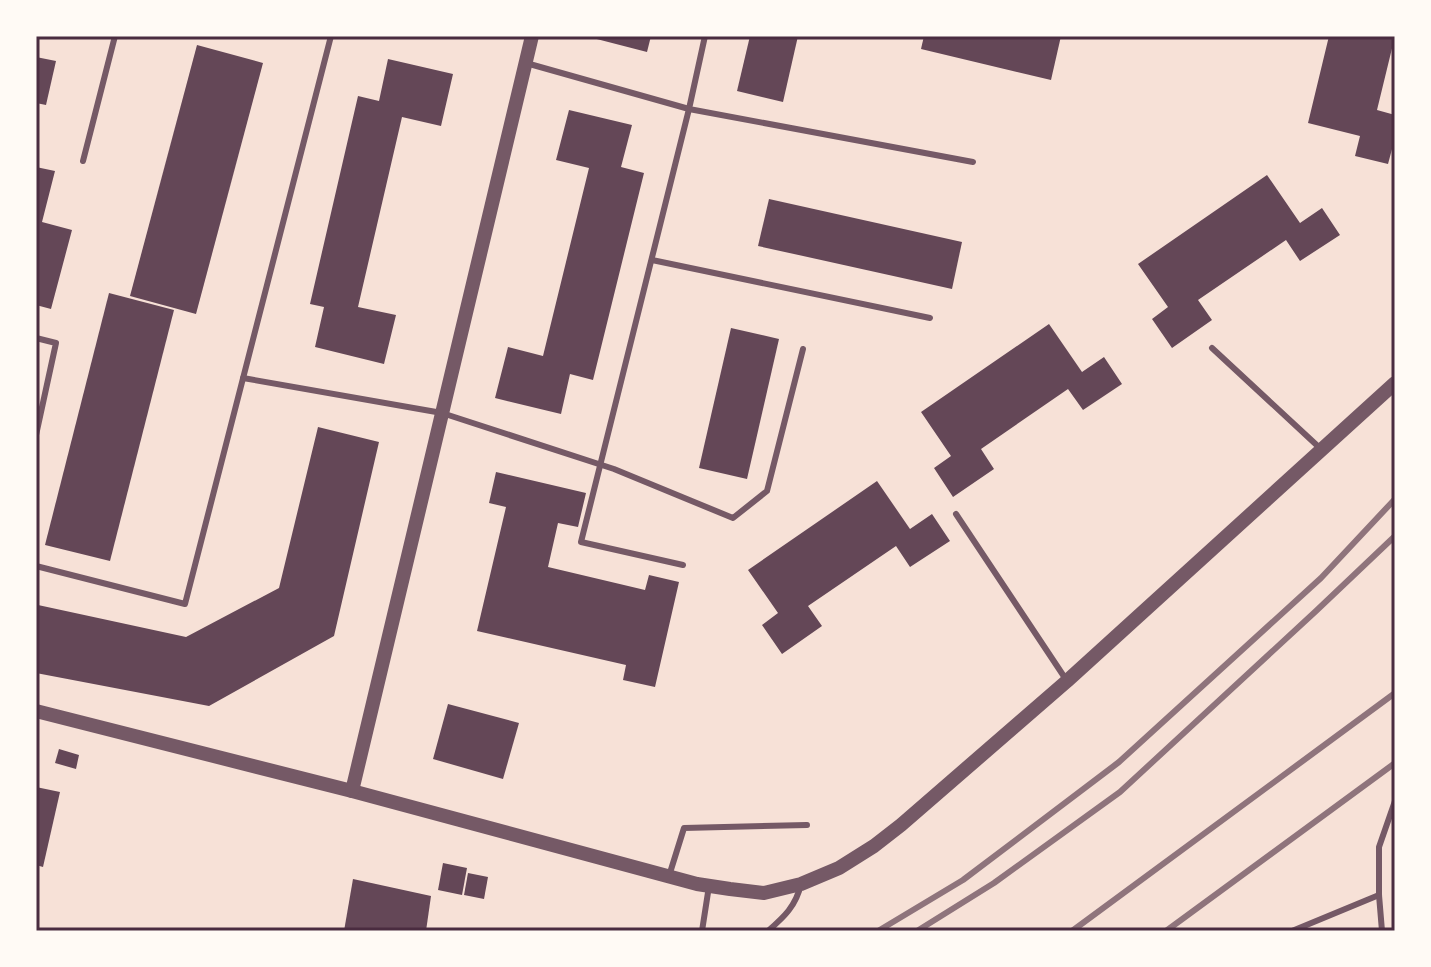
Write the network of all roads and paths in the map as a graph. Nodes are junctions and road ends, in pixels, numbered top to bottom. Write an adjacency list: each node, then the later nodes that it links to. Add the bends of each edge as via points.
1 (115, 36): 7 (lane)
2 (331, 36): 14 (lane)
3 (705, 36): 6 (lane)
4 (527, 37): 5 (street)
5 (526, 63): 6 (lane); 16 (street)
6 (689, 109): 8 (lane); 9 (lane)
7 (83, 161)
8 (973, 162)
9 (652, 260): 10 (lane); 19 (lane)
10 (930, 318)
11 (36, 338): 17 (lane, via 56,343)
12 (1212, 348): 18 (lane)
13 (803, 349): 19 (lane, via 767,491 733,518)
14 (243, 378): 16 (lane); 22 (lane, via 185,604)
15 (1395, 383): 18 (street)
16 (442, 413): 19 (lane); 25 (street)
17 (36, 435)
18 (1322, 450): 23 (street)
19 (600, 465): 21 (lane, via 581,542)
20 (956, 514): 23 (lane)
21 (683, 565)
22 (36, 566)
23 (1067, 681): 29 (street, via 874,846)
24 (36, 711): 25 (street)
25 (352, 791): 28 (street)
26 (1395, 801): 31 (lane, via 1379,847)
27 (807, 825): 28 (lane, via 684,828)
28 (669, 876): 30 (street)
29 (801, 884): 30 (street, via 764,893); 33 (lane, via 795,903)
30 (709, 886): 32 (lane)
31 (1379, 895): 34 (lane); 35 (lane)
32 (702, 931)
33 (768, 931)
34 (1292, 931)
35 (1382, 931)

